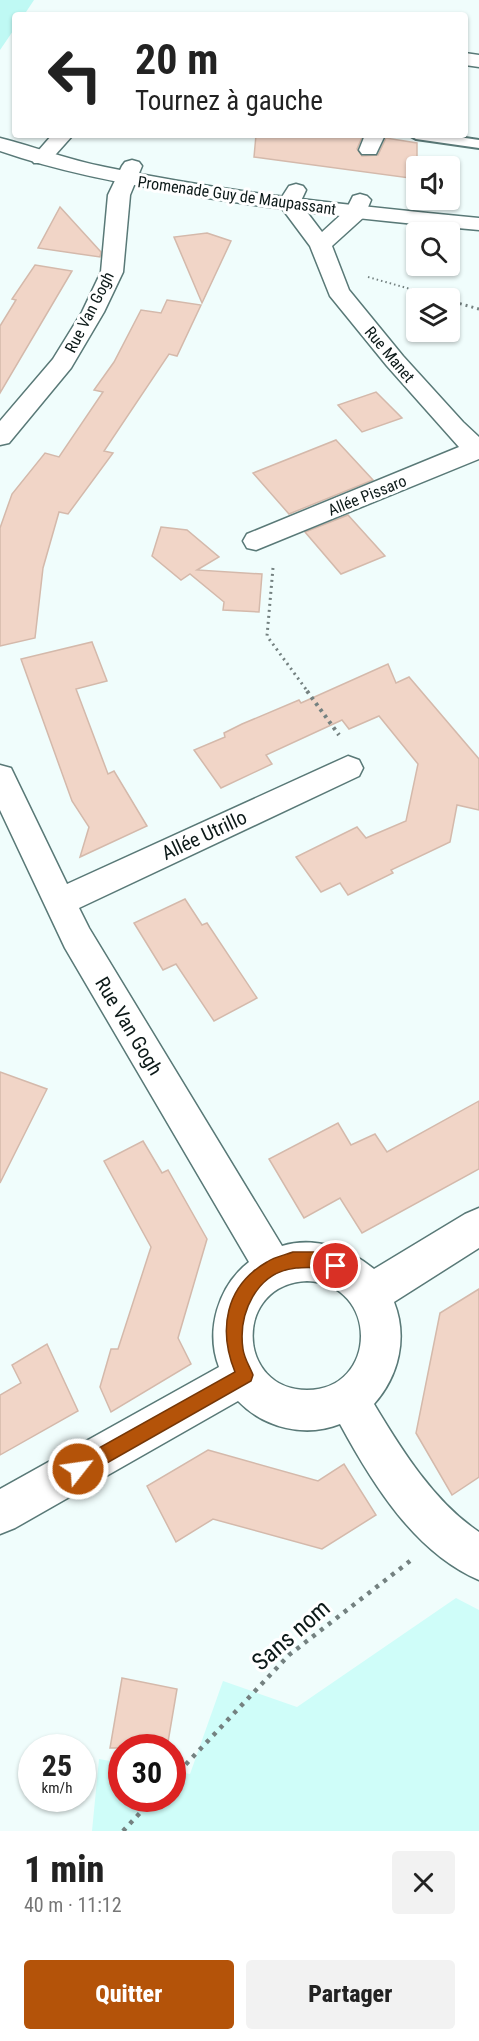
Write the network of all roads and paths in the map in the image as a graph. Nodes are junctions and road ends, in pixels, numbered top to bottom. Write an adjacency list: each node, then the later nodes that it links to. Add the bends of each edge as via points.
1 (28, 138): 5 (street, Promenade Guy de Maupassant)
2 (437, 138): 4 (lane)
3 (0, 144): 5 (street, Promenade Guy de Maupassant)
4 (479, 144)
5 (52, 147): 6 (street, Promenade Guy de Maupassant)
6 (129, 172): 7 (street, Promenade Guy de Maupassant); 15 (street, Rue Van Gogh, via 119,195 112,272 98,302 63,363)
7 (293, 197): 8 (street, Promenade Guy de Maupassant); 10 (street, Rue Manet)
8 (358, 206): 9 (street, Promenade Guy de Maupassant); 10 (street)
9 (479, 223)
10 (321, 245): 11 (street, Rue Manet)
11 (329, 270): 12 (path); 16 (street, Rue Manet, via 338,291 395,361)
12 (408, 288)
13 (460, 304): 14 (path)
14 (479, 309)
15 (0, 437)
16 (478, 450): 17 (street, Allée Pissaro)
17 (259, 540): 18 (path, via 274,556 267,636 340,737)
18 (348, 768): 20 (street, Allée Utrillo)
19 (0, 777): 20 (street, Rue Van Gogh)
20 (60, 902): 22 (street, Rue Van Gogh, via 77,938)
21 (479, 1227): 23 (street)
22 (273, 1267): 23 (street, via 293,1260 315,1260 336,1266 354,1278); 24 (street, via 254,1282 240,1302 234,1326 235,1351)
23 (369, 1296): 25 (street, via 379,1317 382,1340 378,1363 367,1383)
24 (245, 1375): 25 (street, via 260,1393 281,1406 304,1412 328,1409); 26 (street)
25 (349, 1400): 27 (street, via 412,1496)
26 (0, 1513)
27 (446, 1532): 28 (street, via 462,1549); 29 (path, Sans nom, via 289,1655)
28 (479, 1558)
29 (186, 1764)
30 (141, 1812): 31 (path)
31 (123, 1831)

